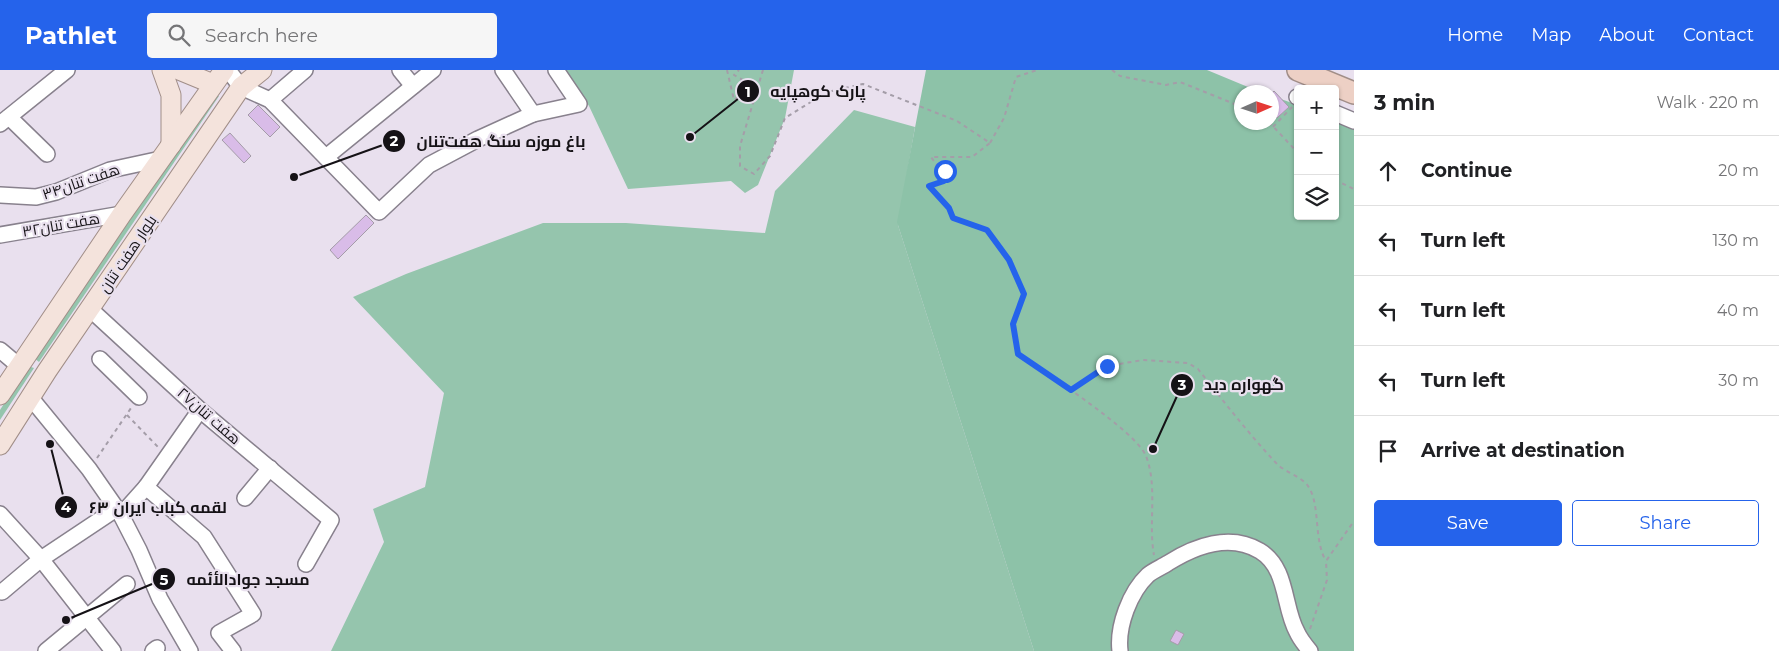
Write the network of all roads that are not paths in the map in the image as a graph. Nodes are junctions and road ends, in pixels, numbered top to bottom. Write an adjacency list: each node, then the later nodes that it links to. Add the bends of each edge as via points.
1 (67, 70): 18 (street)
2 (162, 70): 20 (main road, via 171,94)
3 (180, 70): 11 (main road)
4 (262, 70): 13 (main road, بلوار هفت تنان)
5 (305, 70): 15 (street)
6 (400, 70): 12 (street)
7 (433, 70): 12 (street)
8 (503, 70): 16 (street)
9 (556, 70): 16 (street, via 579,104)
10 (1298, 70): 14 (highway)
11 (222, 75): 13 (street); 20 (main road, بلوار هفت تنان)
12 (413, 86): 22 (street)
13 (242, 87): 15 (street); 26 (main road, بلوار هفت تنان)
14 (1354, 93)
15 (270, 100): 22 (street)
16 (533, 114): 22 (street, via 478,138 429,165 379,212)
17 (1339, 115): 19 (street)
18 (4, 120): 21 (street)
19 (1354, 121)
20 (166, 152): 23 (street, هفت تنان۳۴, via 56,192 36,197); 24 (main road, بلوار هفت تنان)
21 (47, 154)
22 (326, 158)
23 (0, 195)
24 (122, 214): 25 (street, هفت تنان۳۲); 29 (main road, بلوار هفت تنان)
25 (0, 235)
26 (90, 309): 31 (main road, بلوار هفت تنان); 33 (street, هفت تنان۲۷)
27 (0, 350): 29 (street)
28 (100, 359): 32 (street)
29 (19, 366): 30 (main road, بلوار هفت تنان)
30 (0, 395)
31 (30, 397): 34 (main road, بلوار هفت تنان); 38 (street, via 89,469)
32 (139, 397)
33 (200, 410): 35 (street, هفت تنان۲۷); 36 (street)
34 (0, 445)
35 (270, 468): 37 (street); 41 (street, هفت تنان۲۷, via 331,520)
36 (146, 487): 38 (street); 48 (street, via 204,537 252,614 219,632)
37 (245, 498)
38 (119, 512): 40 (street); 47 (street, via 160,599)
39 (0, 514): 40 (street)
40 (41, 560): 43 (street); 44 (street)
41 (306, 564)
42 (127, 584): 44 (street)
43 (2, 592)
44 (87, 618): 45 (street); 46 (street)
45 (46, 651)
46 (113, 651)
47 (190, 651)
48 (233, 651)
49 (1120, 651): 50 (street, via 1121,627 1135,591 1149,574 1198,546 1223,542 1243,544 1261,552 1276,565 1296,632)
50 (1310, 651)

